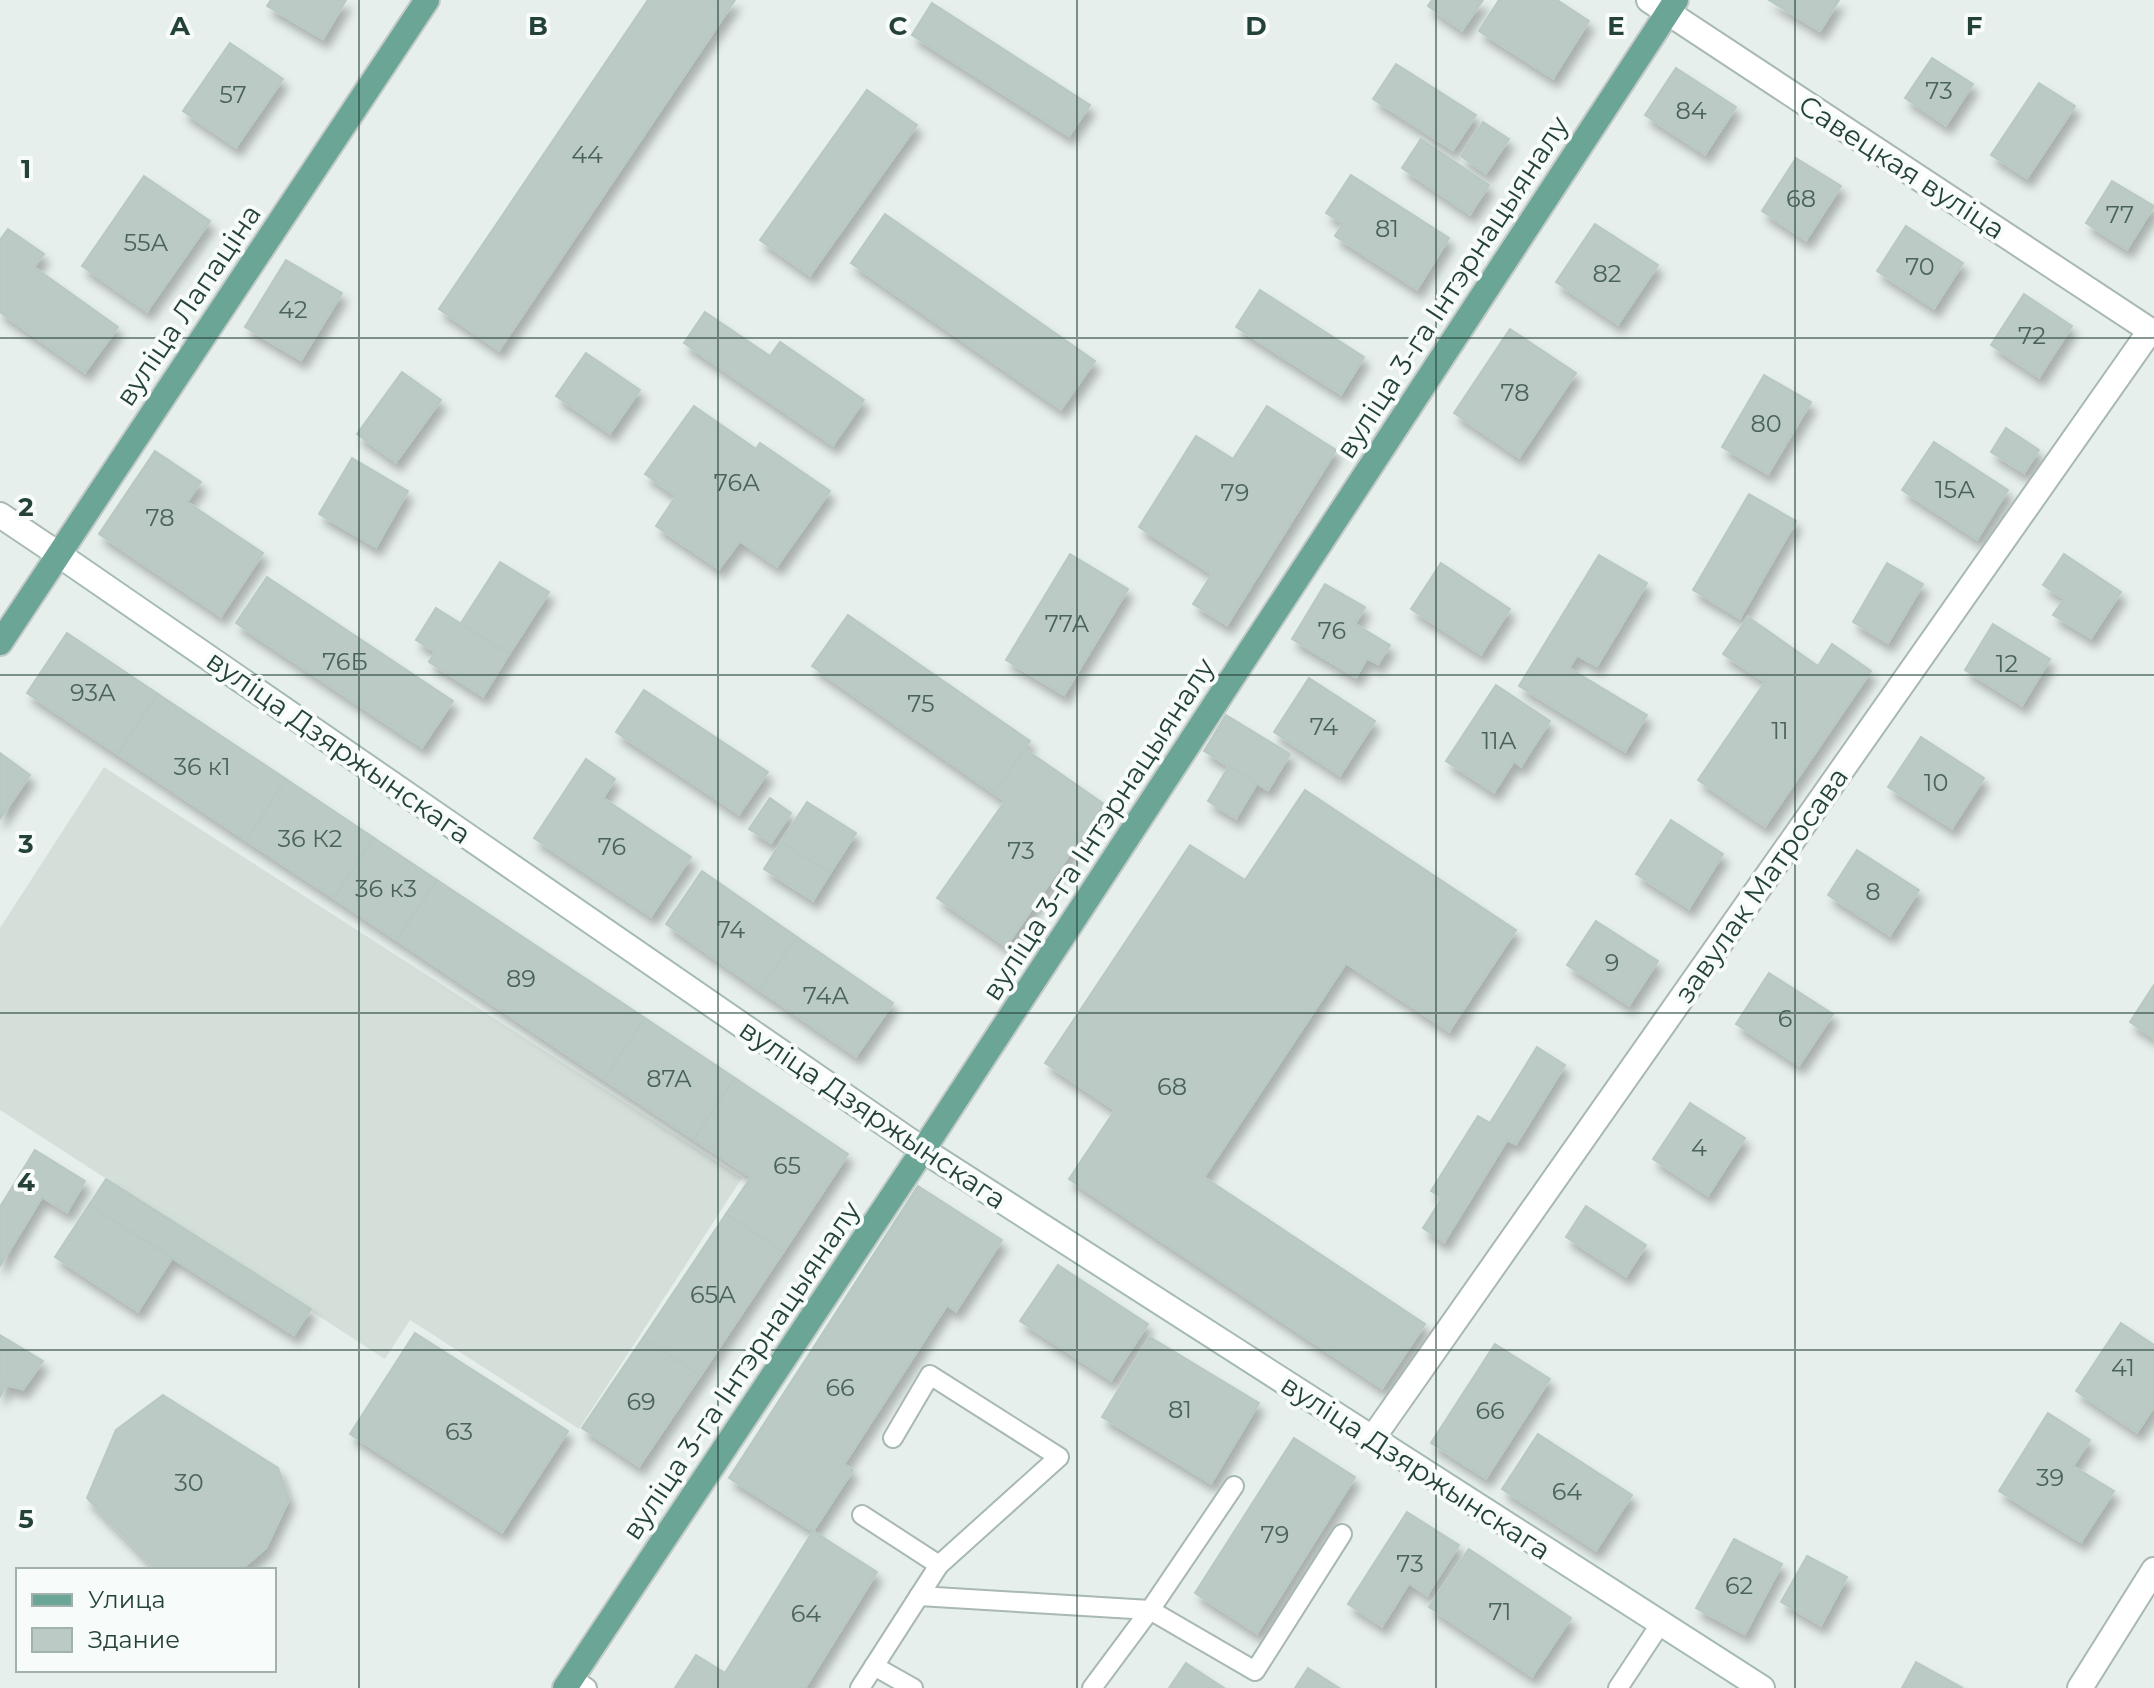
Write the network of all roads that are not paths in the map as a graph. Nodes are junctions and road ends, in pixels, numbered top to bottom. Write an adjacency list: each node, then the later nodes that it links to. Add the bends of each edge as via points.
1 (427, 0): 5 (main road, вуліца Лапаціна)
2 (1664, 4): 3 (street, Савецкая вуліца); 7 (main road, вуліца 3-га Інтэрнацыяналу)
3 (2152, 332): 9 (street, завулак Матросава)
4 (0, 515): 5 (street, вуліца Дзяржынскага)
5 (58, 554): 6 (main road, вуліца Лапаціна); 7 (street, вуліца Дзяржынскага)
6 (0, 643)
7 (923, 1150): 9 (street, вуліца Дзяржынскага); 19 (main road, вуліца 3-га Інтэрнацыяналу)
8 (893, 1438): 13 (lane, via 930,1375 1059,1457)
9 (1372, 1439): 17 (street, вуліца Дзяржынскага)
10 (1234, 1486): 16 (lane)
11 (862, 1515): 13 (lane)
12 (1342, 1534): 16 (lane, via 1255,1671)
13 (939, 1565): 15 (lane)
14 (2154, 1570): 25 (street)
15 (919, 1596): 16 (lane); 18 (lane)
16 (1150, 1610): 22 (lane)
17 (1661, 1623): 23 (lane); 24 (street, вуліца Дзяржынскага)
18 (874, 1666): 20 (lane); 21 (lane)
19 (575, 1685)
20 (860, 1688)
21 (913, 1688)
22 (1092, 1688)
23 (1618, 1688)
24 (1762, 1688)
25 (2080, 1688)

